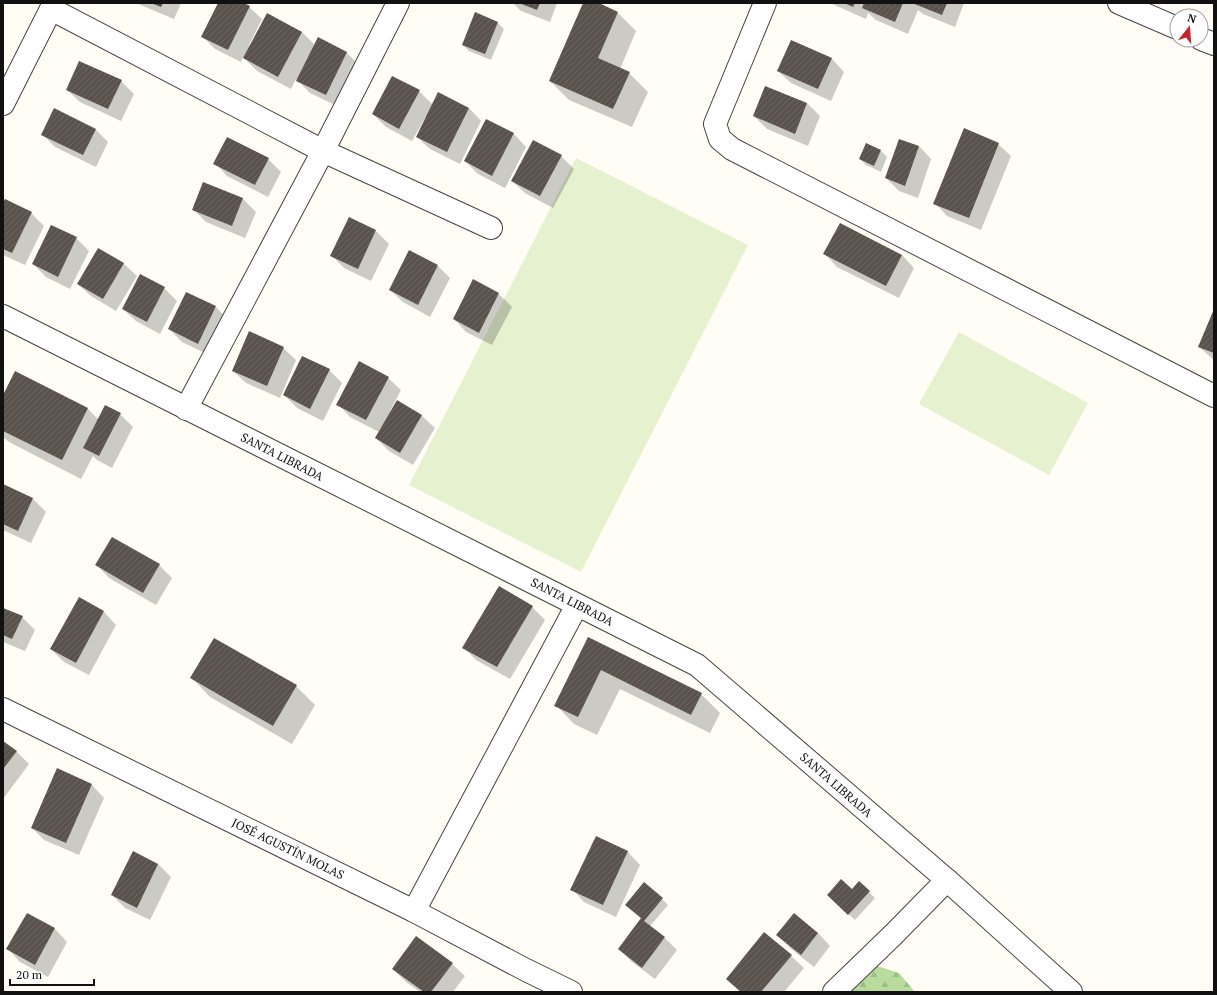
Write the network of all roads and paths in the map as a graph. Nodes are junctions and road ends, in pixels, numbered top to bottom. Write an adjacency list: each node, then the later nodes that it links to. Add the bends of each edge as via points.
1 (398, 3): 7 (street)
2 (765, 3): 10 (street, via 715,124 720,139 732,149)
3 (1119, 3): 5 (street)
4 (52, 6): 6 (street); 7 (street)
5 (1169, 25)
6 (3, 104)
7 (323, 151): 8 (street); 11 (street)
8 (492, 228)
9 (4, 320): 11 (street, SANTA LIBRADA)
10 (1214, 396)
11 (186, 408): 12 (street, SANTA LIBRADA)
12 (577, 605): 14 (street, SANTA LIBRADA, via 697,665); 15 (street)
13 (3, 709): 15 (street, JOSÉ AGUSTÍN MOLAS)
14 (946, 880): 17 (street); 18 (street, SANTA LIBRADA)
15 (414, 911): 16 (street, JOSÉ AGUSTÍN MOLAS)
16 (571, 992)
17 (834, 992)
18 (1071, 992)

